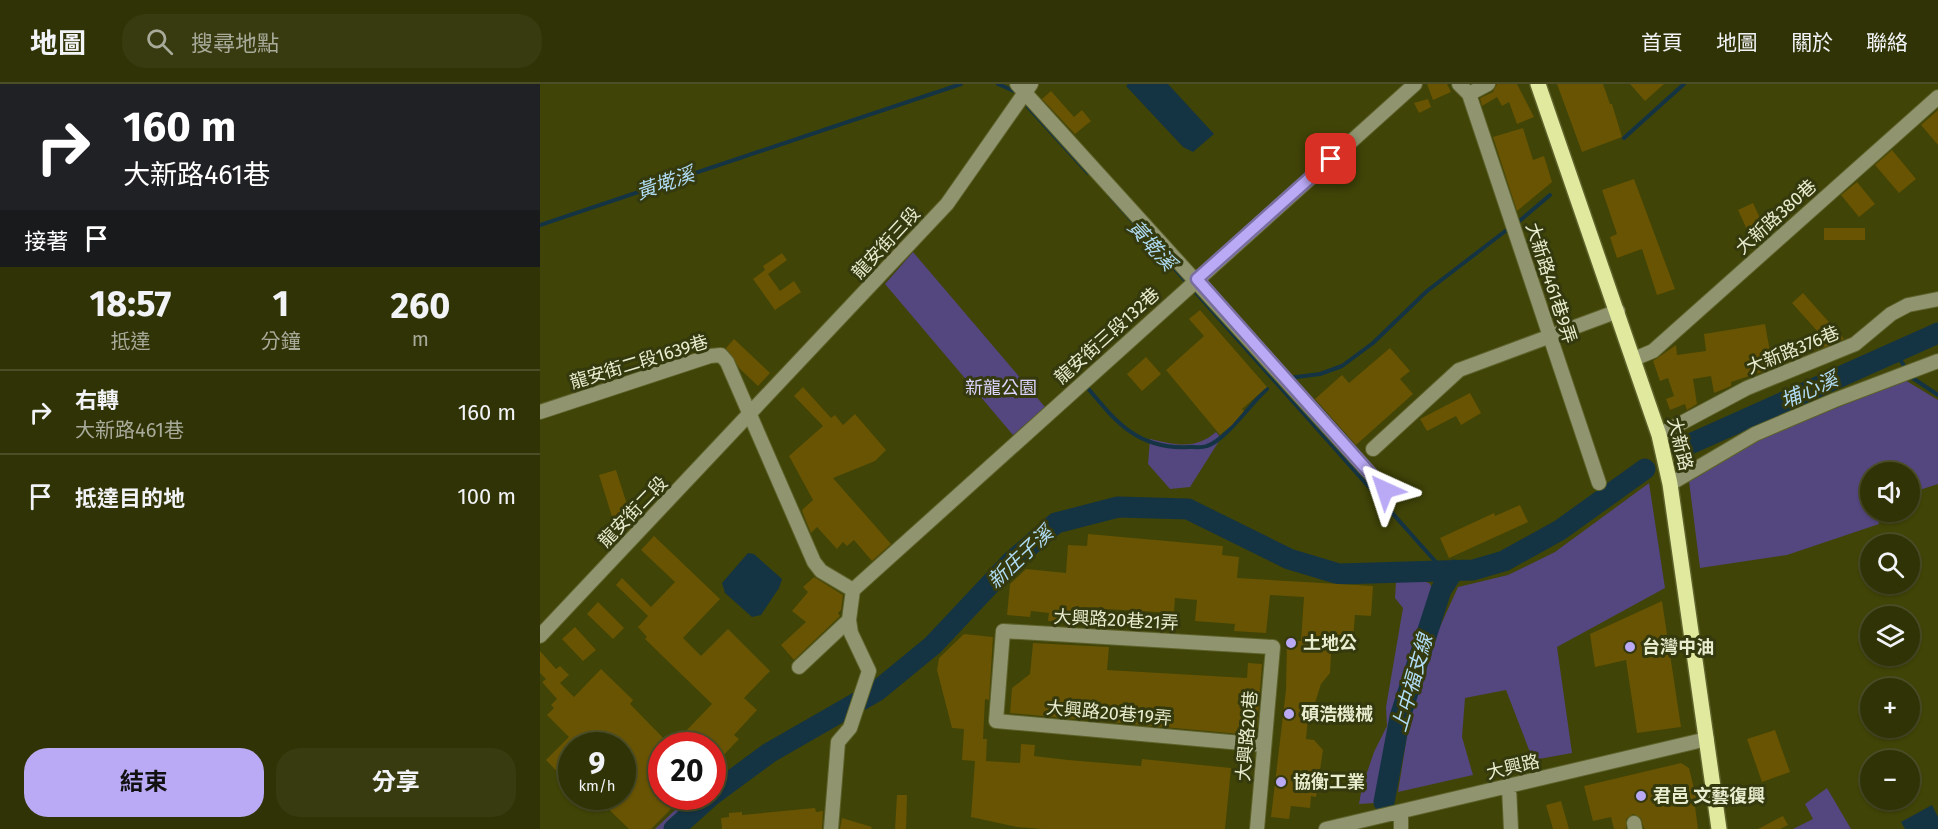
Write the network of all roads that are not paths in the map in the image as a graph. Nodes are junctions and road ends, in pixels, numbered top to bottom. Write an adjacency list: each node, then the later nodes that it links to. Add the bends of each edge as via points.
1 (1415, 84): 7 (street, 龍安街三段132巷)
2 (1488, 84): 5 (street)
3 (1538, 84): 9 (main road, 大新路)
4 (1025, 86): 7 (street); 14 (street, 龍安街三段, via 946,204)
5 (1464, 89): 10 (street, 大新路461巷9弄)
6 (1938, 97): 11 (street, 大新路380巷, via 1653,351)
7 (1197, 279): 19 (street); 20 (street, 龍安街三段132巷)
8 (1938, 298): 15 (street, 大新路376巷, via 1908,305 1855,344 1747,388)
9 (1618, 311): 10 (street); 11 (main road, 大新路)
10 (1550, 337): 16 (street, via 1459,370); 18 (street, 大新路461巷9弄)
11 (1634, 359): 15 (main road, 大新路)
12 (1938, 361): 17 (street, via 1755,434)
13 (540, 412): 14 (street, 龍安街二段1639巷, via 721,355)
14 (752, 414): 20 (street, via 814,562 821,572); 22 (street, 龍安街二段)
15 (1660, 437): 17 (main road, 大新路)
16 (1373, 449)
17 (1669, 480): 26 (main road, 大新路)
18 (1599, 483)
19 (1385, 490)
20 (853, 590): 21 (street)
21 (849, 620): 24 (street); 31 (street, via 869,671 850,728 838,742)
22 (540, 636)
23 (1273, 647): 25 (street, 大興路20巷21弄, via 1003,631); 27 (street, 大興路20巷)
24 (800, 667)
25 (1000, 676): 27 (street, 大興路20巷19弄, via 996,721)
26 (1707, 740): 28 (street, 大興路); 36 (main road, 大新路)
27 (1264, 745): 32 (street, 大興路20巷)
28 (1509, 787): 29 (street, 大興路); 35 (street)
29 (1401, 812): 30 (street, 大興路); 34 (street)
30 (1366, 825): 33 (street, 大興路)
31 (831, 829)
32 (1257, 829)
33 (1326, 829)
34 (1401, 829)
35 (1511, 829)
36 (1719, 829)

